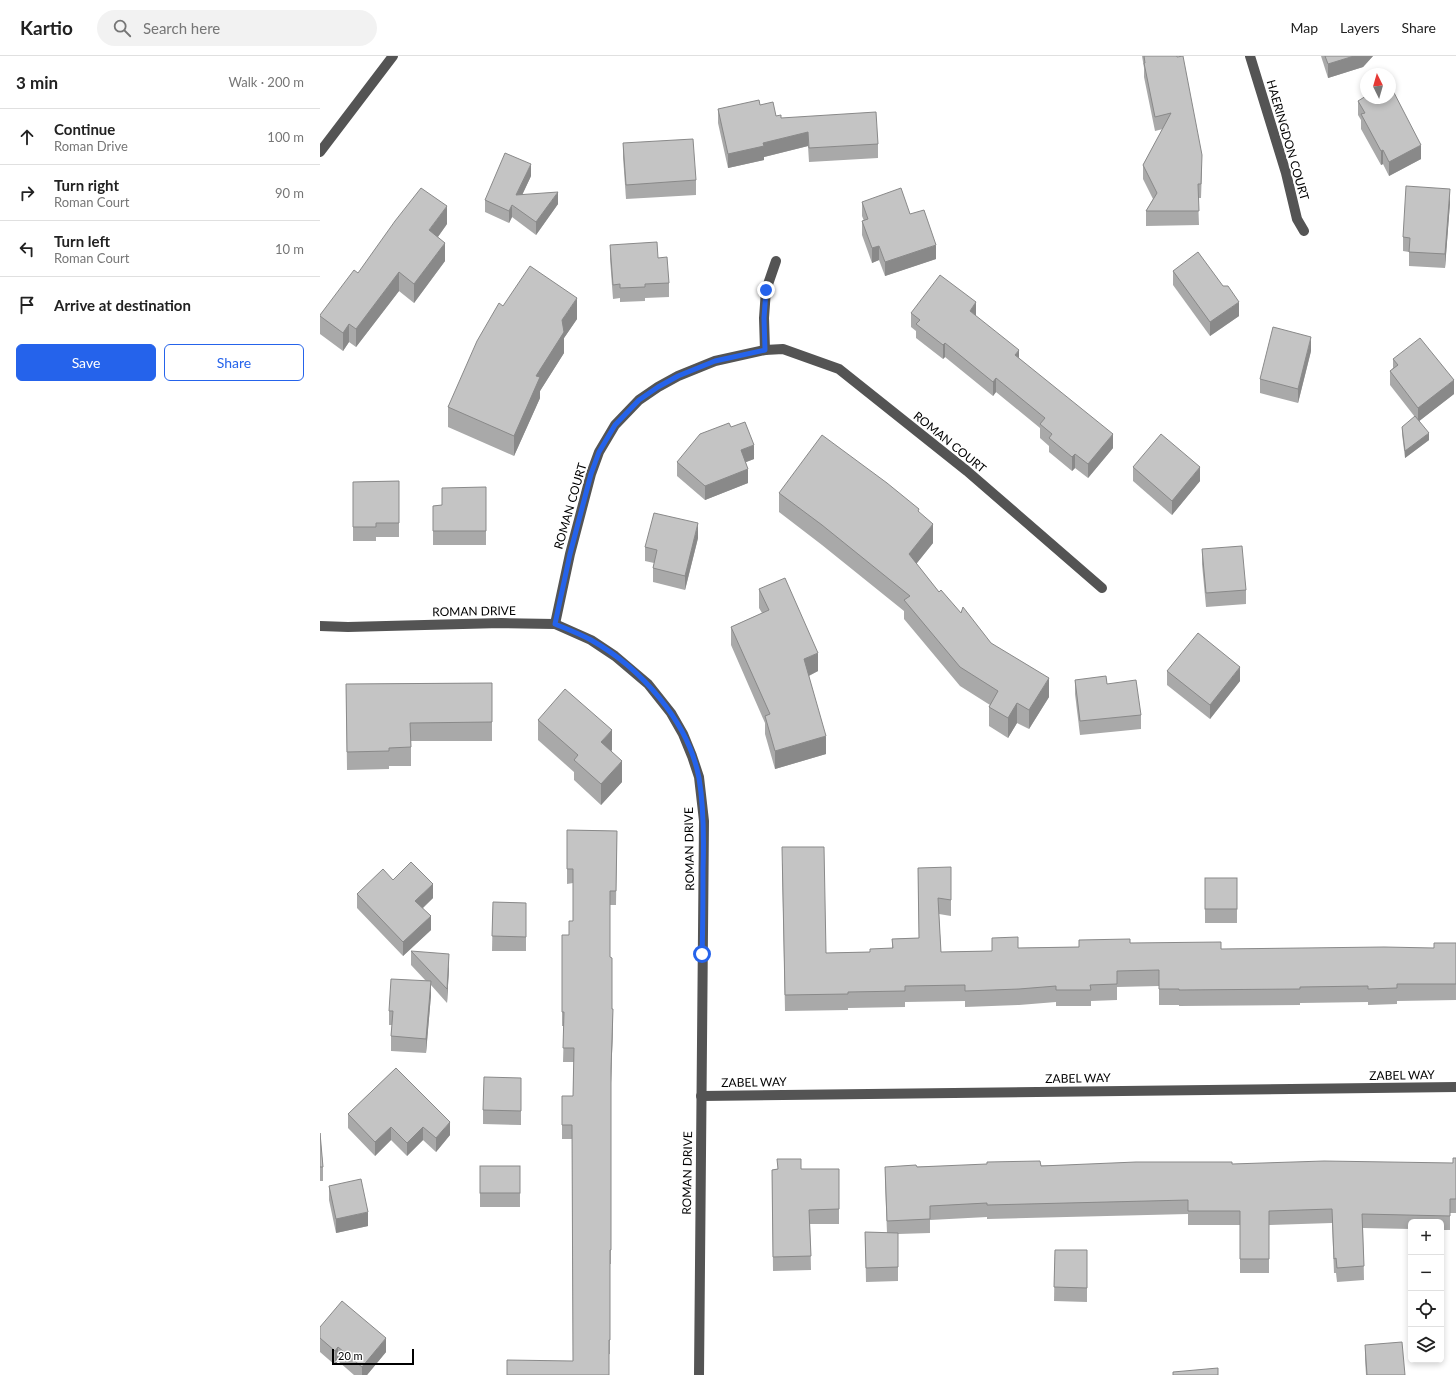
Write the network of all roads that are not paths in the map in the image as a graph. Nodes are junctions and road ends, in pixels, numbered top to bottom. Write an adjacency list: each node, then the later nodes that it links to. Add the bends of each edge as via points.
1 (393, 56): 3 (street)
2 (1250, 56): 4 (street, HAERINGDON COURT, via 1286,173 1297,219)
3 (320, 152)
4 (1304, 231)
5 (776, 261): 6 (street, via 766,290)
6 (765, 350): 7 (street, ROMAN COURT, via 783,349 839,369 967,472); 8 (street, ROMAN COURT, via 715,361 678,376 639,400 615,425 599,452 591,474)
7 (1102, 588)
8 (555, 624): 9 (street, ROMAN DRIVE); 11 (street, ROMAN DRIVE, via 591,640 648,684 671,713 692,756 698,777 704,821)
9 (320, 626)
10 (1456, 1087): 11 (street, ZABEL WAY)
11 (701, 1096): 12 (street, ROMAN DRIVE)
12 (699, 1375)

